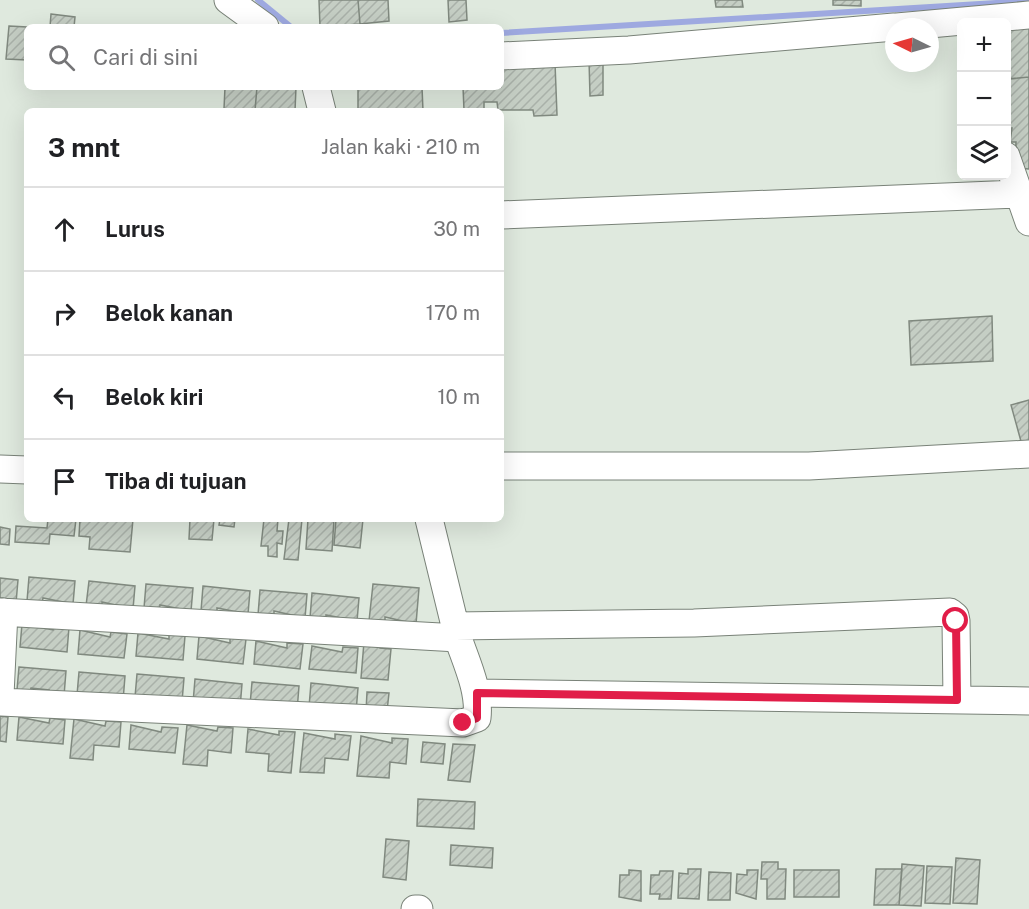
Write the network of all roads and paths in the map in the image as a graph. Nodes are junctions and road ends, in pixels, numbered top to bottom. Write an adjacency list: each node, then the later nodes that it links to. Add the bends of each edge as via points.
1 (228, 0): 5 (street)
2 (980, 14): 3 (street); 4 (street)
3 (1029, 15)
4 (939, 20)
5 (261, 24)
6 (885, 28): 7 (street, via 629,50)
7 (504, 56)
8 (317, 90): 9 (street)
9 (321, 108)
10 (1011, 172): 11 (street)
11 (1018, 194): 12 (street); 13 (street)
12 (504, 215)
13 (1029, 222)
14 (1029, 454): 15 (street, via 808,466)
15 (504, 466)
16 (0, 469): 17 (street)
17 (24, 470)
18 (430, 522): 20 (street)
19 (2, 612): 20 (street); 22 (street)
20 (457, 632): 21 (street); 23 (street, via 950,612 956,621)
21 (477, 693): 23 (street); 25 (street, via 477,718 463,723)
22 (0, 695)
23 (957, 700): 24 (street)
24 (1029, 701)
25 (0, 702)

